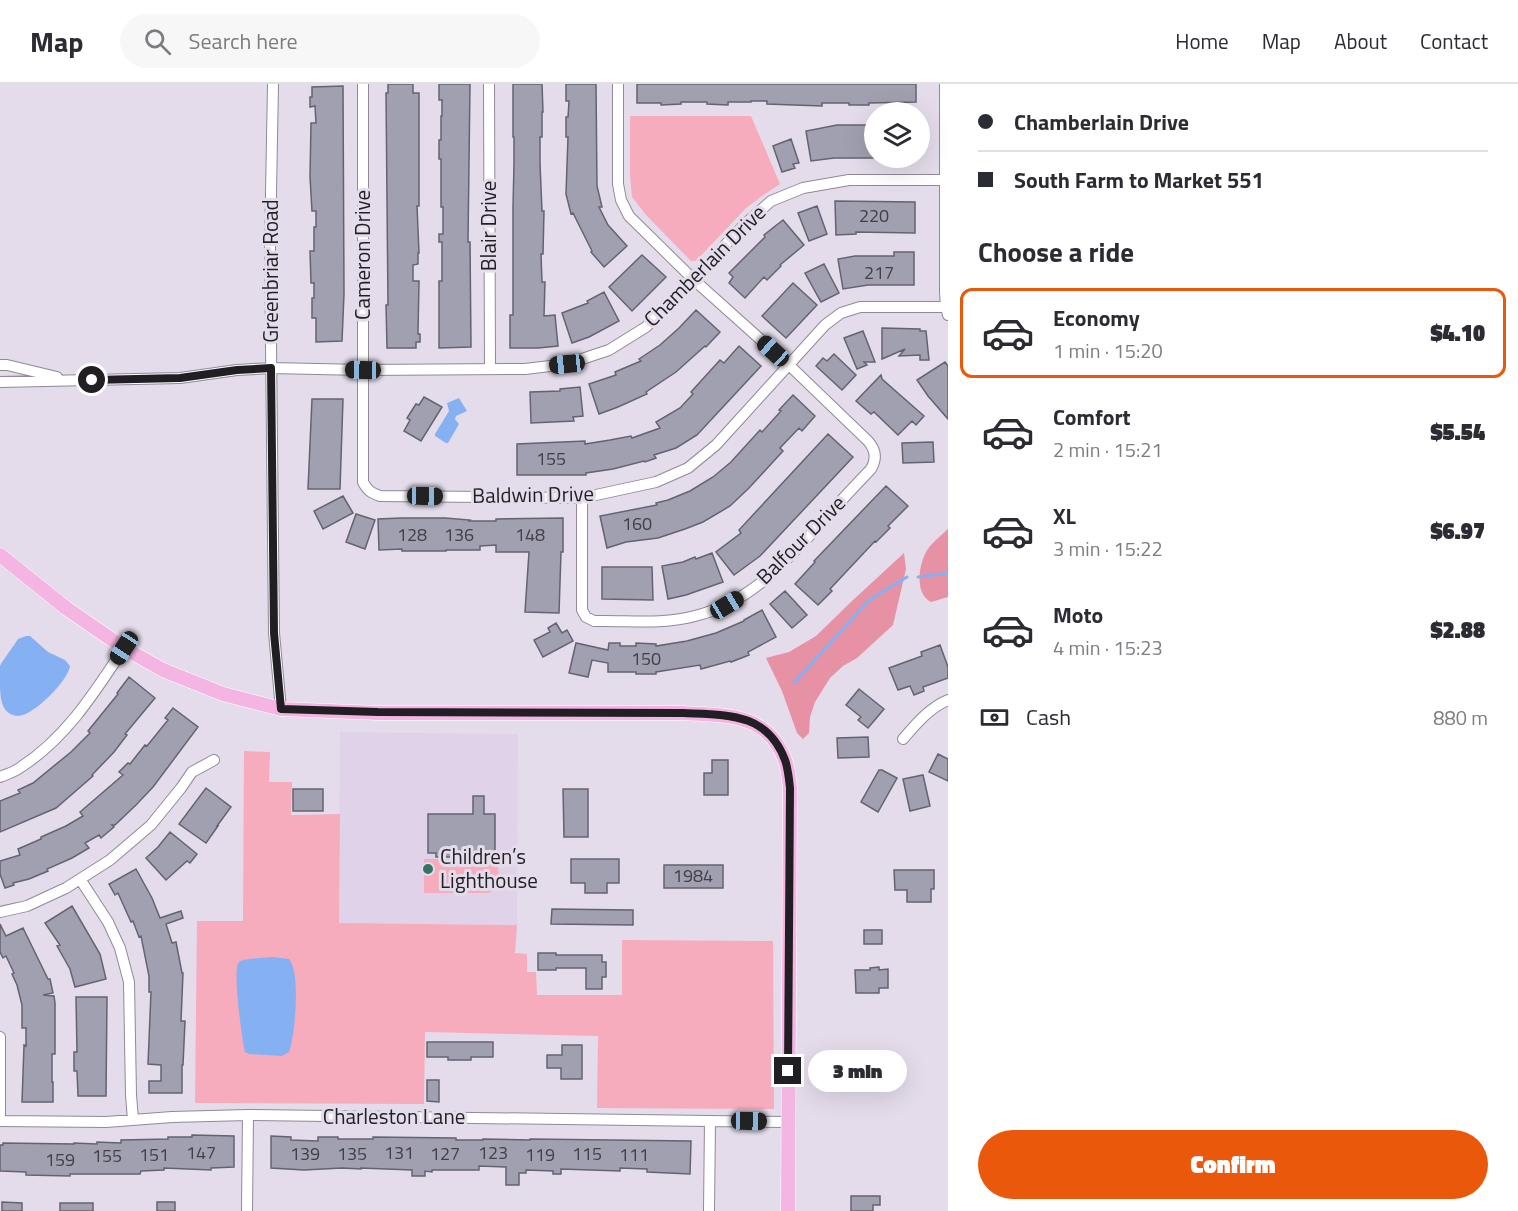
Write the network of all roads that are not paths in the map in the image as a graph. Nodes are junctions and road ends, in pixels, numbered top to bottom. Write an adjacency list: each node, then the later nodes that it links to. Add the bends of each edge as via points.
1 (273, 84): 11 (street, Greenbriar Road)
2 (363, 84): 13 (street, Cameron Drive)
3 (489, 84): 12 (street, Blair Drive)
4 (618, 84): 7 (street, via 621,200 629,216)
5 (945, 84): 6 (street)
6 (946, 180): 7 (street, Chamberlain Drive, via 849,180 803,188 771,201); 8 (street)
7 (693, 279): 10 (street); 12 (street, Chamberlain Drive, via 646,327 609,350 567,364)
8 (947, 311): 10 (street, Baldwin Drive, via 860,307 841,313)
9 (0, 365): 14 (street, Chamberlain Drive)
10 (789, 365): 17 (street, Baldwin Drive, via 716,445 688,468 656,482); 17 (street, Balfour Drive, via 868,441 876,458 871,469 776,571 754,588 727,605 694,616 659,621 594,621 586,617 582,610)
11 (271, 368): 13 (street, Chamberlain Drive); 14 (street, Chamberlain Drive, via 180,378); 21 (street, Greenbriar Road, via 274,633)
12 (490, 369): 13 (street, Chamberlain Drive)
13 (363, 370): 16 (street, Cameron Drive, via 363,482)
14 (72, 380): 15 (street, Chamberlain Drive)
15 (0, 382)
16 (374, 494): 17 (street, Baldwin Drive)
17 (582, 498)
18 (0, 555): 19 (main road)
19 (124, 648): 21 (main road, via 163,670 223,694); 24 (street, via 72,722 44,751 20,769)
20 (948, 700): 22 (street, via 929,711)
21 (281, 709): 32 (main road, via 683,713 744,719 764,728 786,761 790,788)
22 (903, 739)
23 (214, 760): 25 (street, via 192,772 151,825 110,860)
24 (0, 777)
25 (80, 879): 26 (street, via 27,906); 29 (street, via 108,922 129,982)
26 (0, 912)
27 (0, 1037): 30 (street)
28 (248, 1115): 29 (street, Charleston Lane); 31 (street, Charleston Lane); 33 (street)
29 (133, 1120): 30 (street, Charleston Lane)
30 (0, 1121)
31 (710, 1121): 32 (street, Charleston Lane); 34 (street)
32 (788, 1122): 35 (main road)
33 (247, 1211)
34 (709, 1211)
35 (788, 1211)

